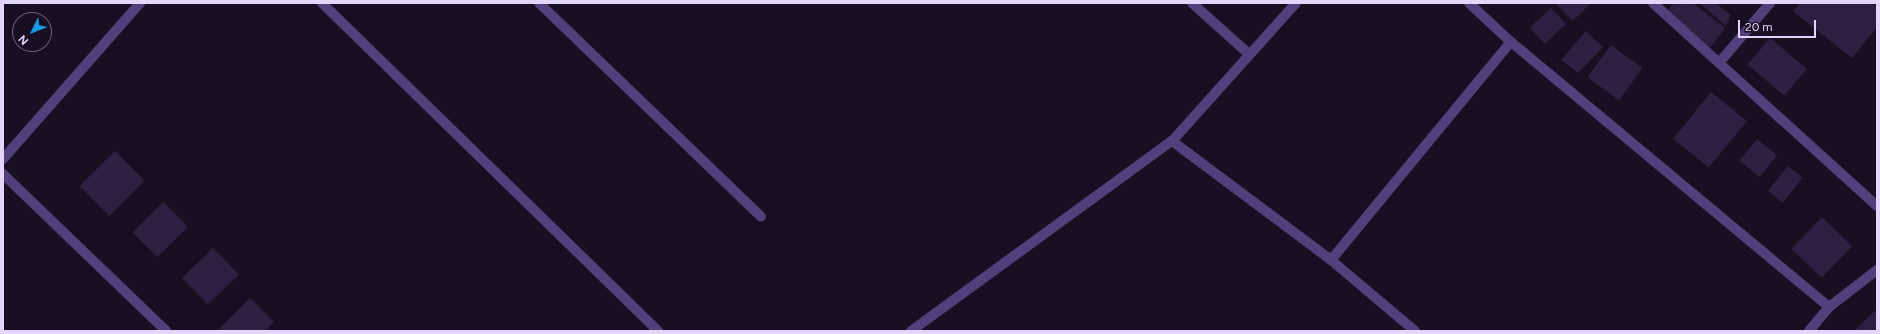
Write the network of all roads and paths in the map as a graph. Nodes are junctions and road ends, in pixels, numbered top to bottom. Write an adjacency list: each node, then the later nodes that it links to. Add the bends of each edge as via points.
1 (140, 3): 13 (street)
2 (322, 3): 21 (street)
3 (539, 3): 16 (street)
4 (1192, 3): 10 (street)
5 (1296, 3): 10 (street)
6 (1469, 3): 9 (street)
7 (1653, 3): 11 (street)
8 (1770, 3): 11 (street)
9 (1511, 42): 17 (street); 19 (street)
10 (1250, 54): 12 (street)
11 (1719, 62): 15 (street)
12 (1172, 140): 17 (street); 22 (street)
13 (3, 159)
14 (3, 174): 20 (street)
15 (1877, 206)
16 (761, 217)
17 (1331, 260): 23 (street)
18 (1877, 270): 19 (street)
19 (1829, 307): 24 (street)
20 (166, 331)
21 (658, 331)
22 (911, 331)
23 (1415, 331)
24 (1809, 331)

